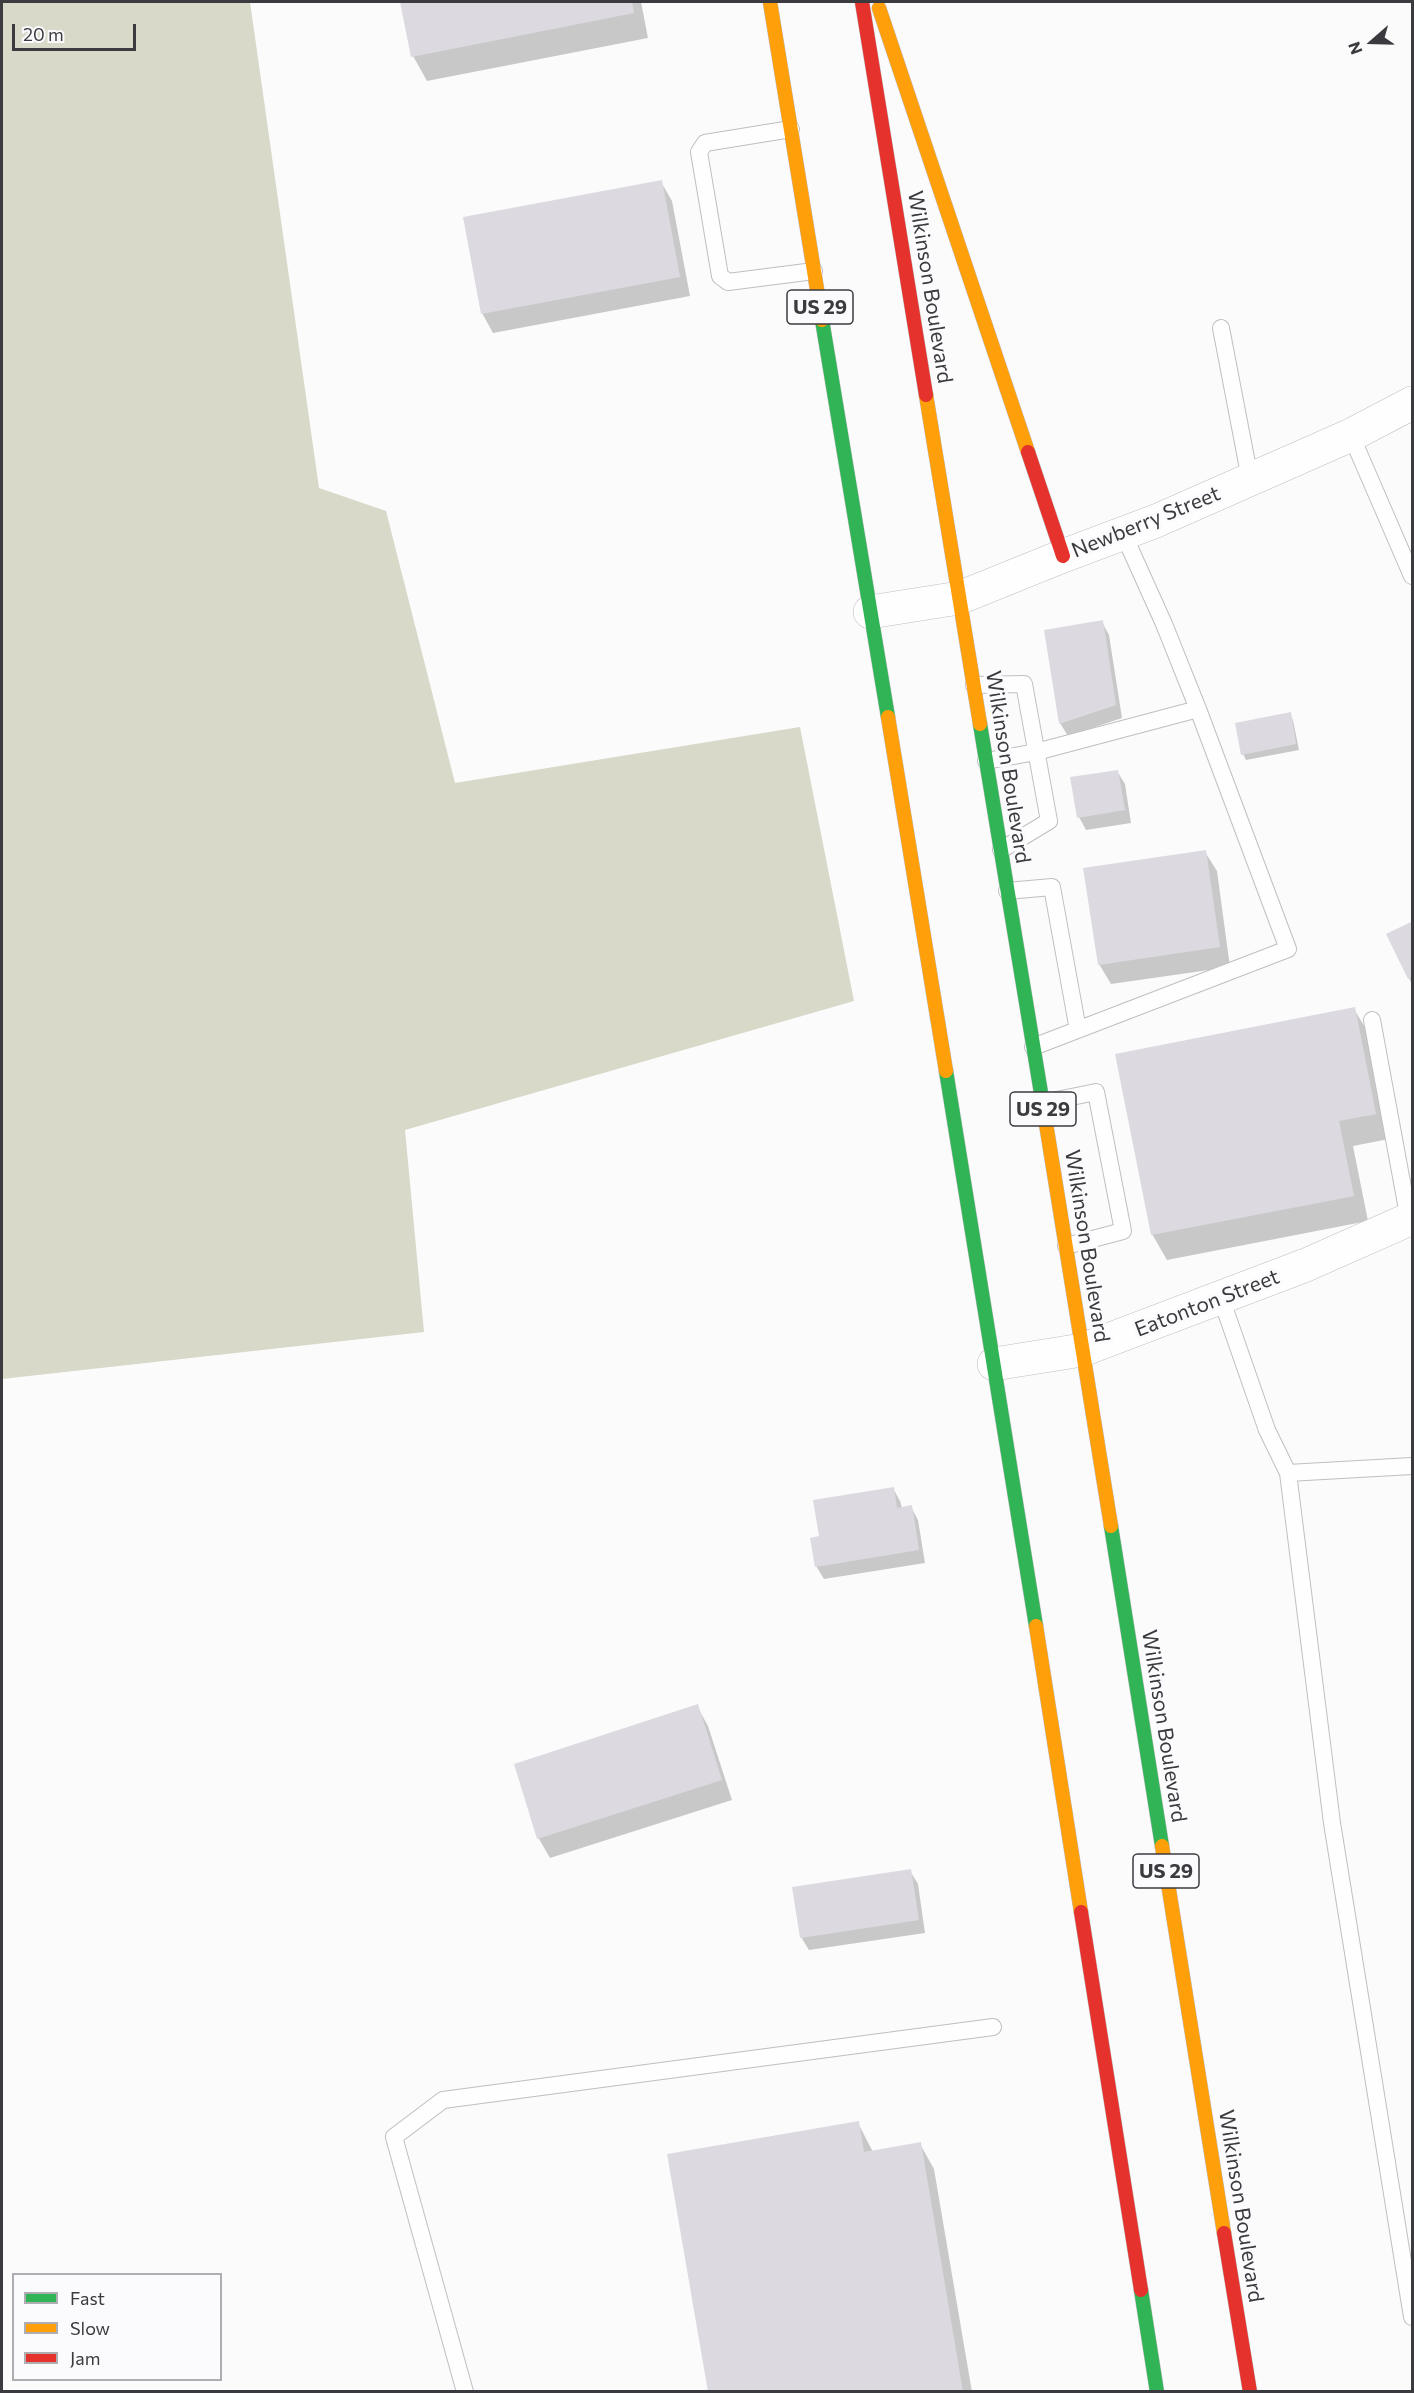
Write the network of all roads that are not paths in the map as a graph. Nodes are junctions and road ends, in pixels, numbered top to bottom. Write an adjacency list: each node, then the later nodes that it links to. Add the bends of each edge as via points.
1 (770, 2): 4 (main road, US 29)
2 (862, 2): 13 (main road, Wilkinson Boulevard / US 29)
3 (876, 2): 11 (main road)
4 (790, 129): 5 (main road, US 29); 5 (lane, via 705,143 699,152 720,276 728,282)
5 (814, 271): 14 (main road, US 29)
6 (1221, 328): 9 (lane)
7 (1413, 403): 8 (street, Newberry Street)
8 (1350, 435): 9 (street, Newberry Street); 12 (lane)
9 (1250, 479): 10 (street, Newberry Street)
10 (1123, 533): 11 (street, Newberry Street); 16 (lane)
11 (1063, 556): 13 (street, Newberry Street)
12 (1413, 576)
13 (959, 598): 14 (street, Newberry Street); 15 (main road, Wilkinson Boulevard / US 29)
14 (870, 612): 29 (main road, US 29)
15 (974, 685): 17 (lane, via 1024,684); 18 (main road, Wilkinson Boulevard / US 29)
16 (1198, 708): 17 (lane); 22 (lane, via 1288,949)
17 (1036, 752): 18 (lane); 19 (lane, via 1049,821)
18 (986, 761): 19 (main road, Wilkinson Boulevard / US 29)
19 (1001, 850): 20 (main road, Wilkinson Boulevard / US 29)
20 (1007, 891): 22 (lane, via 1052,887); 23 (main road, Wilkinson Boulevard / US 29)
21 (1372, 1020): 25 (lane)
22 (1078, 1030): 23 (lane)
23 (1033, 1047): 24 (main road, Wilkinson Boulevard / US 29)
24 (1042, 1102): 26 (main road, Wilkinson Boulevard / US 29); 26 (lane, via 1096,1092 1123,1231)
25 (1411, 1219): 27 (street, Eatonton Street)
26 (1066, 1246): 28 (main road, Wilkinson Boulevard / US 29)
27 (1221, 1298): 28 (street, Eatonton Street); 31 (lane, via 1267,1430)
28 (1082, 1350): 29 (street, Eatonton Street); 36 (main road, Wilkinson Boulevard / US 29)
29 (994, 1364): 35 (main road, US 29)
30 (1413, 1466): 31 (lane)
31 (1288, 1473): 33 (lane, via 1332,1823)
32 (993, 2026): 34 (lane, via 443,2100 394,2137)
33 (1413, 2317)
34 (465, 2391)
35 (1157, 2391)
36 (1250, 2391)

